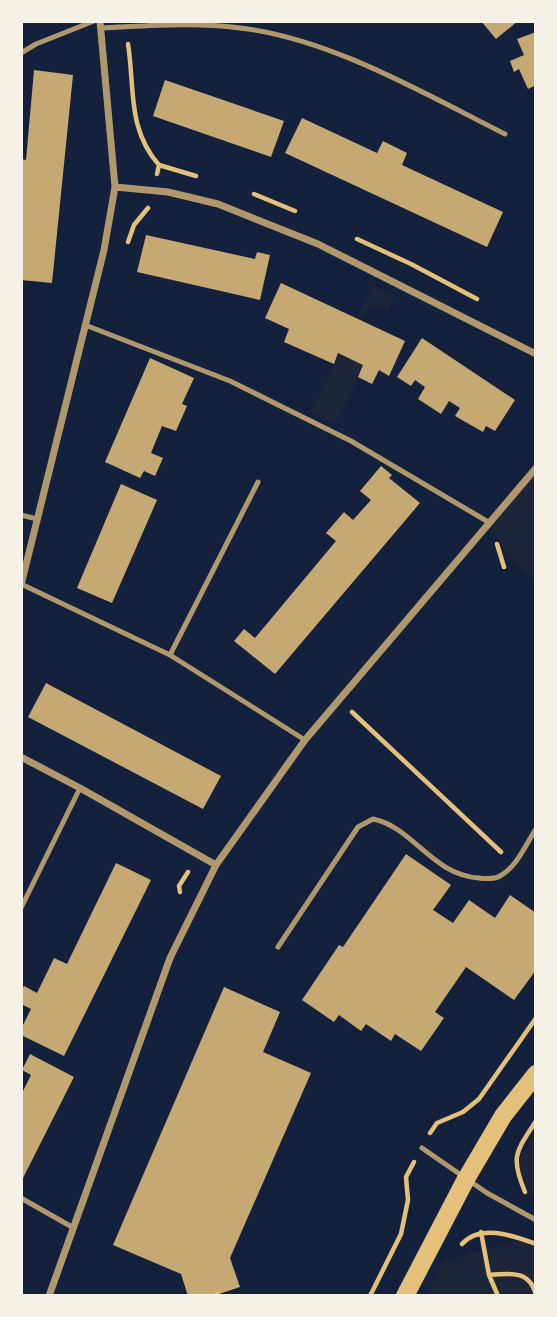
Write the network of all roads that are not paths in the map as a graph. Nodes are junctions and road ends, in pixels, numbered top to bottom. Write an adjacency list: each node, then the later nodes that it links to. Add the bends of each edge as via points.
1 (94, 21): 3 (lane)
2 (101, 24): 4 (lane, via 241,28 289,38 362,63); 5 (street)
3 (21, 53)
4 (505, 134)
5 (115, 187): 6 (street); 7 (street, via 168,192 218,204 318,244)
6 (85, 326): 11 (street); 12 (lane, via 230,381 351,441)
7 (536, 354)
8 (536, 468): 12 (street)
9 (258, 482): 14 (lane)
10 (21, 515): 11 (lane)
11 (37, 519): 13 (street)
12 (490, 523): 15 (street)
13 (21, 584): 14 (lane)
14 (170, 655): 15 (lane)
15 (306, 740): 19 (street)
16 (21, 757): 17 (street)
17 (80, 788): 19 (street); 20 (lane)
18 (536, 829): 21 (lane, via 499,877 482,879 460,876 442,866 386,821 373,818 358,827)
19 (216, 865): 27 (street, via 170,958)
20 (21, 908)
21 (278, 947)
22 (536, 1073): 24 (main road, via 503,1116)
23 (422, 1148): 24 (lane)
24 (466, 1179): 26 (lane); 29 (main road)
25 (21, 1198): 27 (lane)
26 (536, 1220)
27 (72, 1227): 28 (street)
28 (49, 1296)
29 (405, 1296)

